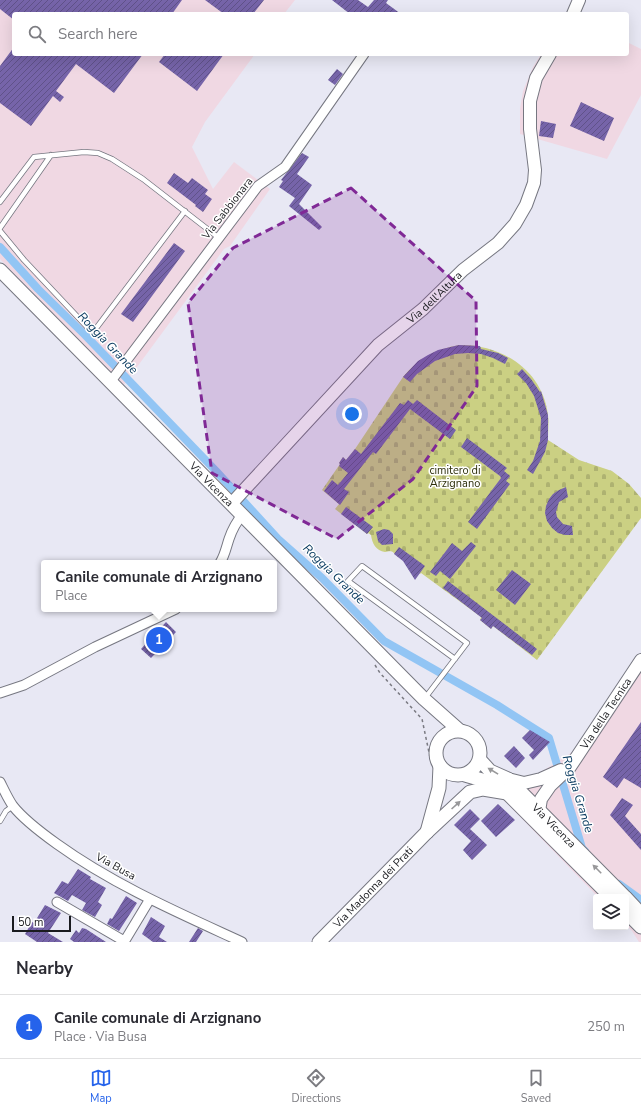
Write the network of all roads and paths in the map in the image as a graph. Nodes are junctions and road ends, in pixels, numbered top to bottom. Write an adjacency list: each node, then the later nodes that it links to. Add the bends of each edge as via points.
1 (579, 0): 2 (street)
2 (574, 12)
3 (363, 56): 9 (street, Via Sabbionara, via 285,166 258,186)
4 (549, 56): 12 (street, Via dell'Altura, via 536,78 530,101 534,183 526,206 515,224 498,243 463,270 423,309 378,345)
5 (51, 155): 6 (lane, via 34,157); 7 (lane, via 84,152 112,159); 8 (lane)
6 (0, 202)
7 (185, 211): 8 (lane, via 94,331 88,328 24,260); 9 (lane)
8 (0, 230)
9 (219, 238): 11 (street, Via Sabbionara)
10 (0, 270): 11 (main road, Via Vicenza)
11 (111, 381): 12 (main road, Via Vicenza)
12 (232, 503): 13 (main road, Via Vicenza)
13 (243, 514): 14 (street, via 236,523); 20 (main road, Via Vicenza)
14 (222, 560)
15 (170, 612): 19 (street, via 95,647 24,685)
16 (455, 659): 16 (lane, via 467,643 368,570 362,566 348,581); 20 (lane)
17 (372, 660): 24 (path, via 380,673 422,719)
18 (641, 660): 25 (street, Via della Tecnica)
19 (0, 693)
20 (424, 699): 21 (main road, Via Vicenza); 22 (main road, Via Vicenza, via 440,728)
21 (459, 730): 22 (main road, via 448,733); 23 (main road, Via Vicenza, via 477,740 480,746)
22 (440, 740): 24 (main road, Via Vicenza, via 437,746)
23 (480, 760): 26 (main road, via 472,772); 27 (main road, Via Vicenza, one-way to 23, via 490,771)
24 (436, 766): 26 (main road, Via Vicenza, via 449,774); 33 (main road, via 438,788)
25 (570, 767): 27 (street, via 524,783); 31 (street, Via della Tecnica, via 550,786 541,799)
26 (460, 775): 29 (main road, Via Vicenza, via 489,782); 33 (main road, Via Madonna dei Prati, via 448,785)
27 (508, 779): 31 (main road, Via Vicenza)
28 (0, 782): 30 (street, Via Busa)
29 (507, 793): 33 (main road, Via Madonna dei Prati, one-way to 29, via 470,792 483,789); 34 (main road, Via Vicenza)
30 (13, 806): 32 (lane, via 6,811); 36 (street, Via Busa, via 40,833 94,869)
31 (539, 810): 35 (main road, Via Vicenza, one-way to 31)
32 (0, 821)
33 (427, 832): 44 (main road, Via Madonna dei Prati)
34 (608, 894)
35 (621, 894)
36 (150, 899): 42 (street); 43 (street, Via Busa)
37 (57, 902): 42 (street)
38 (629, 902): 39 (main road, Via Vicenza)
39 (641, 914)
40 (629, 915): 41 (main road)
41 (641, 927)
42 (124, 942)
43 (242, 942)
44 (319, 942)

